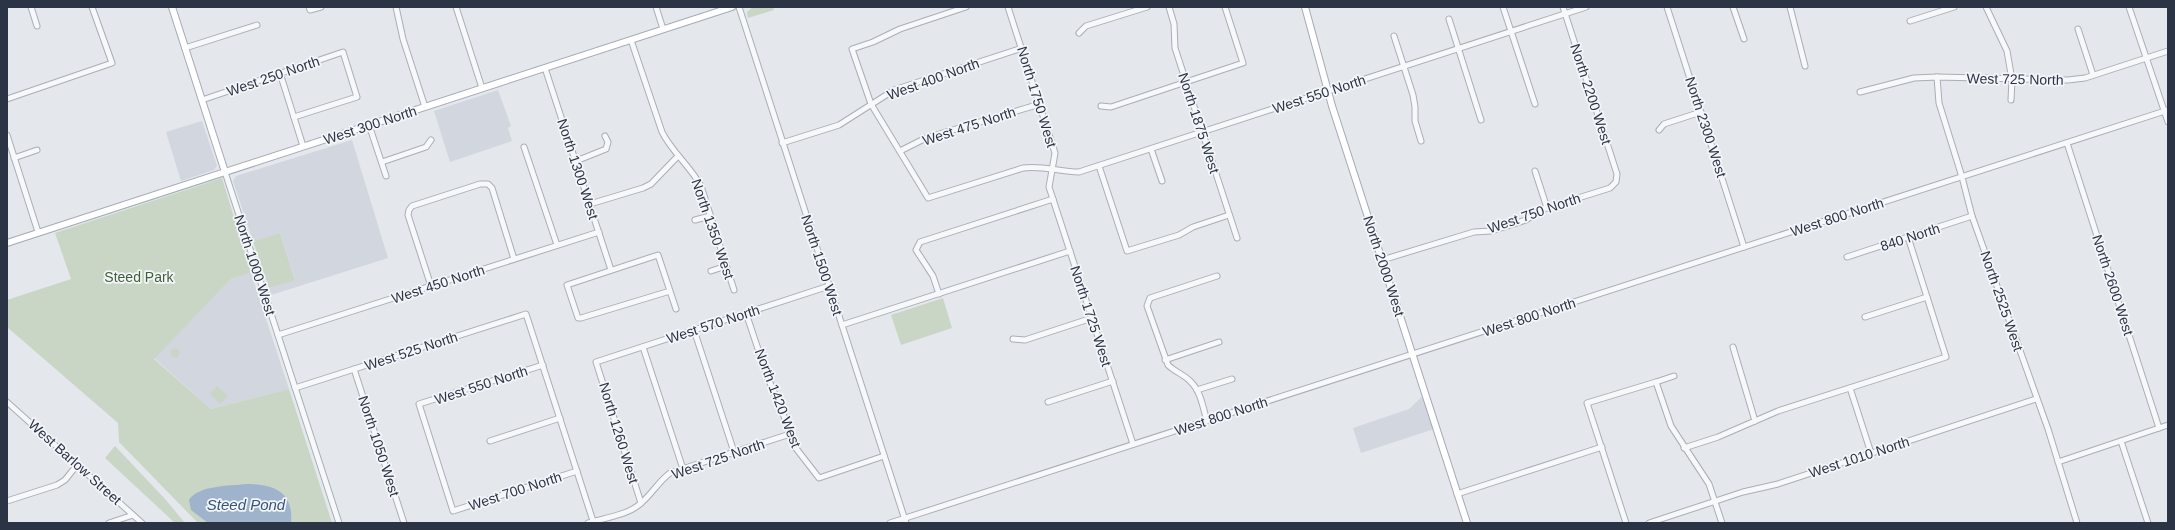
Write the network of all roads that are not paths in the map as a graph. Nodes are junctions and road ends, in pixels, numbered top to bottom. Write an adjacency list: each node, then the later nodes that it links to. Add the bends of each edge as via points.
1 (31, 7): 30 (street)
2 (92, 7): 54 (street, via 112,64)
3 (172, 7): 38 (main road, North 1000 West)
4 (321, 7): 25 (street)
5 (396, 7): 61 (street, via 403,39)
6 (456, 7): 51 (street)
7 (656, 7): 31 (street)
8 (732, 7): 31 (main road, West 300 North)
9 (739, 7): 74 (street, North 1500 West)
10 (966, 7): 57 (street, via 900,29 852,49)
11 (1008, 7): 39 (street, North 1750 West)
12 (1147, 7): 34 (street, via 1086,26)
13 (1169, 7): 50 (street, North 1875 West, via 1174,24 1175,48)
14 (1225, 7): 50 (street, via 1243,63)
15 (1305, 7): 52 (main road, North 2000 West)
16 (1503, 7): 33 (street)
17 (1563, 7): 26 (street, North 2200 West)
18 (1586, 7): 26 (street, West 550 North)
19 (1667, 7): 63 (street, North 2300 West)
20 (1733, 7): 36 (street)
21 (1790, 7): 44 (street)
22 (1954, 7): 28 (street)
23 (1986, 7): 49 (street, via 2008,51)
24 (2129, 7): 42 (street)
25 (310, 9)
26 (1566, 14): 33 (street, West 550 North); 92 (street, North 2200 West, via 1617,174)
27 (1448, 18): 40 (street)
28 (1910, 21)
29 (257, 25): 38 (street)
30 (37, 26)
31 (663, 29): 37 (main road, West 300 North)
32 (2078, 29): 47 (street)
33 (1511, 31): 40 (street, West 550 North); 59 (street)
34 (1079, 33)
35 (1394, 36): 43 (street)
36 (1744, 39)
37 (631, 40): 45 (main road, West 300 North); 81 (street, North 1350 West, via 662,132)
38 (185, 48): 55 (main road, North 1000 West)
39 (1022, 48): 57 (street, West 400 North, via 894,90); 58 (street, North 1750 West)
40 (1459, 48): 43 (street, West 550 North); 65 (street)
41 (2168, 51): 42 (street, West 725 North)
42 (2146, 58): 47 (street, West 725 North); 62 (street)
43 (1404, 66): 52 (street, West 550 North); 73 (street, via 1413,95 1415,121)
44 (1805, 66)
45 (546, 68): 51 (main road, West 300 North); 83 (street, North 1300 West)
46 (280, 73): 55 (street, West 250 North); 64 (street); 64 (street, West 250 North, via 343,52 357,97)
47 (2093, 76): 49 (street, West 725 North, via 2068,80)
48 (1937, 77): 49 (street, West 725 North); 53 (street, West 725 North, via 1914,78); 90 (street, North 2525 West, via 1939,103)
49 (2012, 80): 56 (street)
50 (1186, 82): 60 (street, via 1111,107); 69 (street, North 1875 West)
51 (482, 88): 61 (main road, West 300 North)
52 (1328, 91): 69 (street, West 550 North); 111 (main road, North 2000 West)
53 (1860, 92)
54 (7, 99)
55 (202, 100): 88 (main road, North 1000 West)
56 (2011, 100)
57 (871, 104): 74 (street, West 400 North, via 839,125); 80 (street)
58 (1040, 104): 80 (street, West 475 North, via 926,138); 86 (street, North 1750 West, via 1055,153)
59 (1535, 104)
60 (1102, 106)
61 (425, 107): 67 (main road, West 300 North)
62 (2166, 110): 66 (street); 75 (street, West 800 North)
63 (1701, 112): 68 (street, via 1664,124); 107 (street, North 2300 West)
64 (294, 117): 76 (street)
65 (1481, 120)
66 (2168, 122)
67 (369, 125): 76 (main road, West 300 North); 84 (street)
68 (1659, 130)
69 (1202, 133): 78 (street, West 550 North); 97 (street, North 1875 West)
70 (7, 136): 82 (street)
71 (605, 136): 83 (street, via 608,142 606,150)
72 (431, 140): 84 (street, via 426,147)
73 (1421, 141)
74 (782, 143): 117 (street, North 1500 West)
75 (2067, 143): 90 (street, West 800 North); 152 (street, North 2600 West)
76 (303, 146): 88 (main road, West 300 North)
77 (524, 147): 106 (street)
78 (1151, 149): 85 (street, West 550 North); 91 (street)
79 (37, 150): 82 (street)
80 (900, 151): 86 (street, via 928,198 1023,168 1039,167)
81 (678, 156): 95 (street, via 659,178 647,186); 98 (street, North 1350 West, via 693,172)
82 (14, 158): 101 (street)
83 (576, 161): 95 (street, North 1300 West)
84 (382, 162): 89 (street)
85 (1099, 166): 86 (street, West 550 North, via 1079,172); 97 (street, via 1127,251)
86 (1051, 170): 93 (street, North 1750 West)
87 (1535, 171): 96 (street)
88 (225, 172): 101 (main road, West 300 North); 128 (street, North 1000 West)
89 (386, 176)
90 (1962, 176): 99 (street, North 2525 West); 107 (street, West 800 North)
91 (1162, 181)
92 (1616, 182): 96 (street, West 750 North, via 1610,188)
93 (1049, 187): 94 (street, North 1725 West)
94 (1053, 198): 108 (street, North 1725 West); 120 (street, via 920,242 916,250 933,276)
95 (590, 204): 102 (street, North 1300 West)
96 (1547, 208): 111 (street, West 750 North, via 1526,220 1491,231 1474,232)
97 (1229, 215): 104 (street, North 1875 West)
98 (710, 216): 100 (street); 112 (street, North 1350 West)
99 (1972, 216): 103 (street, 840 North); 145 (street, North 2525 West)
100 (695, 220)
101 (38, 232): 105 (main road, West 300 North)
102 (599, 232): 106 (street, West 450 North); 113 (street, North 1300 West)
103 (1908, 237): 109 (street, 840 North); 121 (street)
104 (1237, 238)
105 (7, 242)
106 (557, 246): 110 (street, West 450 North)
107 (1744, 247): 133 (street, West 800 North)
108 (1070, 251): 120 (street); 125 (street, North 1725 West)
109 (1847, 257)
110 (514, 259): 116 (street, West 450 North); 116 (street, via 492,188 488,184 480,184 427,201 412,206 408,210 408,215)
111 (1382, 260): 133 (main road, North 2000 West)
112 (726, 266): 114 (street); 118 (street, North 1350 West)
113 (611, 270): 119 (street, via 658,254); 119 (street, via 567,285 578,318)
114 (712, 271)
115 (1217, 276): 134 (street, via 1147,301)
116 (430, 286): 128 (street, West 450 North)
117 (829, 286): 123 (street, West 570 North); 126 (street, North 1500 West)
118 (734, 290)
119 (670, 291): 122 (street)
120 (939, 294): 126 (street)
121 (1927, 298): 124 (street); 143 (street, via 1946,357)
122 (676, 309)
123 (746, 313): 127 (street, West 570 North); 153 (street, North 1420 West)
124 (1865, 317)
125 (1092, 318): 129 (street, via 1025,340); 140 (street, North 1725 West)
126 (842, 325): 161 (street, North 1500 West)
127 (694, 330): 131 (street, West 570 North); 159 (street)
128 (278, 335): 142 (street, North 1000 West)
129 (1014, 339)
130 (1219, 342): 134 (street)
131 (643, 347): 135 (street, West 570 North); 164 (street)
132 (1733, 347): 150 (street)
133 (1412, 355): 149 (street, West 800 North); 166 (main road, North 2000 West)
134 (1165, 360): 144 (street)
135 (596, 362): 169 (street, North 1260 West)
136 (543, 365): 137 (street, West 525 North, via 526,314); 148 (street); 170 (street, West 550 North, via 419,404)
137 (354, 369): 142 (street, West 525 North); 177 (street, North 1050 West)
138 (1674, 376): 141 (street)
139 (1232, 379): 144 (street)
140 (1113, 381): 147 (street); 156 (street, North 1725 West)
141 (1656, 382): 157 (street, via 1587,403); 158 (street, via 1671,426)
142 (295, 388): 176 (street, North 1000 West)
143 (1850, 388): 150 (street); 160 (street)
144 (1197, 390): 149 (street)
145 (2036, 399): 160 (street, West 1010 North); 162 (street, North 2525 West)
146 (7, 402): 163 (street, West Barlow Street)
147 (1048, 402)
148 (560, 418): 154 (street); 165 (street)
149 (1207, 421): 156 (street, West 800 North)
150 (1755, 421): 158 (street, via 1724,435)
151 (2168, 426): 152 (street)
152 (2159, 428): 155 (street)
153 (790, 434): 159 (street, West 725 North); 161 (street, North 1420 West, via 794,447 819,478)
154 (490, 441)
155 (2121, 441): 162 (street); 184 (street)
156 (1134, 444): 172 (street, West 800 North)
157 (1602, 447): 166 (street); 180 (street)
158 (1684, 448): 168 (street, via 1709,484)
159 (734, 452): 164 (street, West 725 North)
160 (1871, 453): 168 (street, West 1010 North, via 1778,484)
161 (884, 456): 172 (street, North 1500 West)
162 (2058, 462): 183 (street, North 2525 West)
163 (77, 465): 167 (street, via 65,480 57,485); 171 (street, West Barlow Street)
164 (683, 469): 169 (street, West 725 North, via 662,479)
165 (577, 471): 170 (street, West 700 North); 173 (street)
166 (1457, 494): 179 (main road, North 2000 West)
167 (7, 501)
168 (1715, 501): 181 (street, West 1010 North); 182 (street)
169 (641, 503): 173 (street, West 725 North)
170 (453, 511)
171 (134, 515): 174 (street); 175 (street, West Barlow Street)
172 (905, 521): 178 (street, West 800 North)
173 (590, 522)
174 (109, 523)
175 (142, 523)
176 (339, 523)
177 (404, 523)
178 (890, 523)
179 (1467, 523)
180 (1626, 523)
181 (1649, 523)
182 (1722, 523)
183 (2078, 523)
184 (2148, 523)

